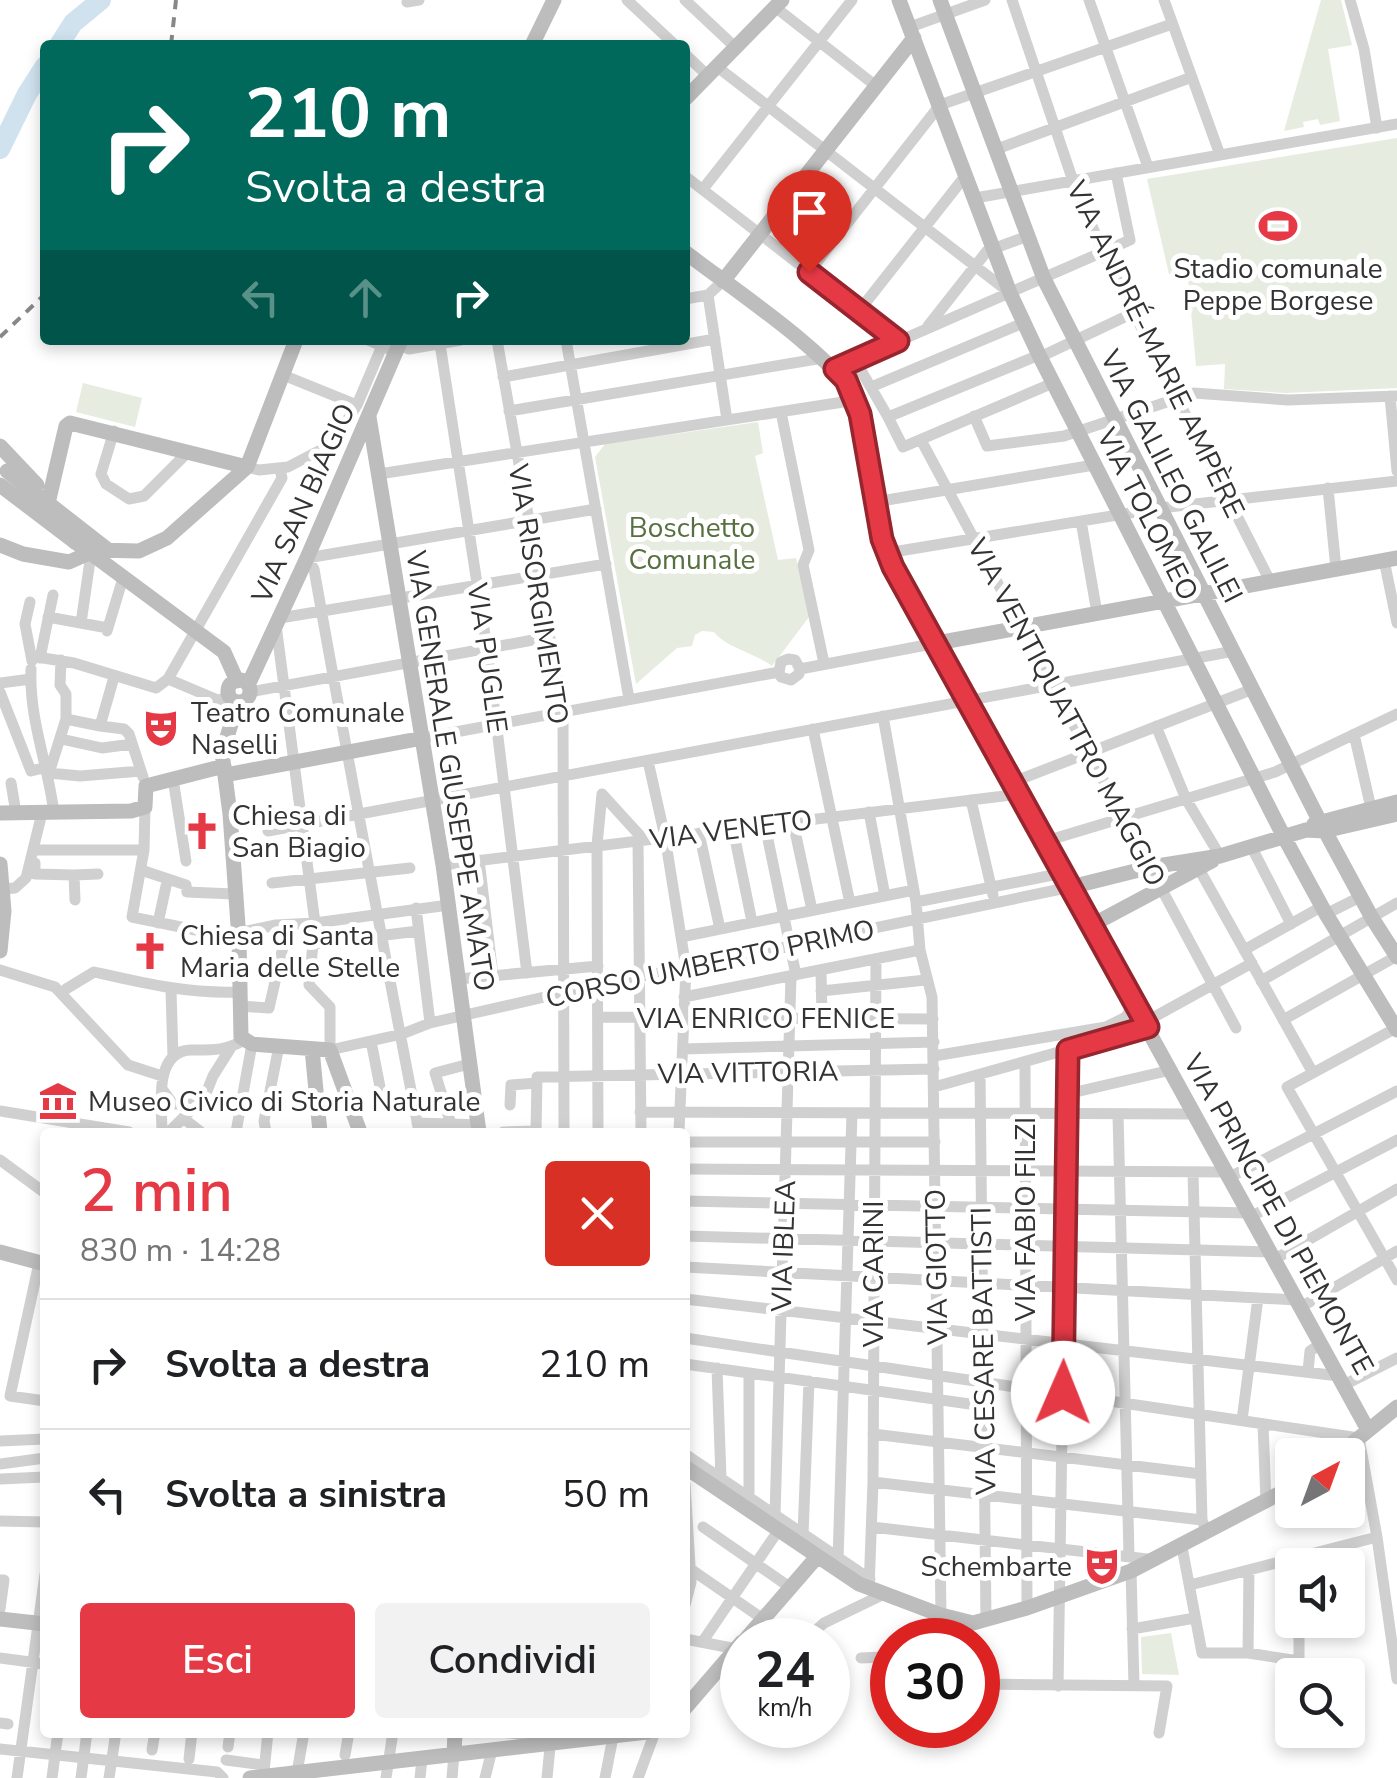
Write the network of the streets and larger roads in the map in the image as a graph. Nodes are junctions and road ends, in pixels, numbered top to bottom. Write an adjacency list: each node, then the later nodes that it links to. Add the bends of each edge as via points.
1 (554, 0): 15 (street)
2 (685, 0): 18 (street)
3 (852, 0): 17 (street)
4 (900, 0): 14 (street, VIA TOLOMEO)
5 (985, 0): 12 (street)
6 (1012, 0): 22 (street, VIA ANDRÉ-MARIE AMPÈRE)
7 (1089, 0): 19 (street)
8 (1164, 0): 13 (street)
9 (1350, 0): 32 (street)
10 (633, 2): 16 (street)
11 (778, 4): 17 (street); 18 (street)
12 (943, 7): 14 (street); 26 (street, VIA GALILEO GALILEI)
13 (1172, 24): 19 (street); 23 (street)
14 (912, 33): 24 (street); 28 (street, VIA TOLOMEO)
15 (534, 40)
16 (670, 40)
17 (819, 42): 24 (street); 29 (street)
18 (734, 47): 21 (street)
19 (1106, 48): 22 (street); 27 (street)
20 (690, 57): 21 (street)
21 (711, 70): 25 (street); 29 (street)
22 (1037, 72): 26 (street); 31 (street, VIA ANDRÉ-MARIE AMPÈRE)
23 (1192, 77): 27 (street); 35 (street)
24 (876, 86): 34 (street)
25 (690, 94)
26 (976, 94): 28 (street); 33 (street, VIA GALILEO GALILEI)
27 (1125, 101): 31 (street); 36 (street)
28 (940, 105): 38 (street, VIA TOLOMEO); 41 (street)
29 (768, 106): 34 (street); 42 (street)
30 (1397, 124): 32 (street)
31 (1056, 128): 33 (street); 40 (street, VIA ANDRÉ-MARIE AMPÈRE)
32 (1377, 128): 35 (street)
33 (996, 149): 43 (street, VIA GALILEO GALILEI)
34 (826, 151): 41 (street); 46 (street)
35 (1220, 155): 36 (street)
36 (1148, 167): 37 (street)
37 (1116, 173): 40 (street); 49 (street, via 1130,240)
38 (966, 175): 44 (street, VIA TOLOMEO); 45 (street)
39 (690, 180): 42 (street)
40 (1073, 181): 43 (street); 49 (street, VIA ANDRÉ-MARIE AMPÈRE)
41 (874, 189): 45 (street); 52 (street)
42 (703, 190): 46 (street)
43 (1012, 191): 44 (street); 47 (street, VIA GALILEO GALILEI)
44 (975, 198): 48 (street, VIA TOLOMEO)
45 (924, 228): 51 (street); 58 (street)
46 (761, 235): 52 (street); 54 (street)
47 (1028, 236): 48 (street); 53 (street, VIA GALILEO GALILEI)
48 (994, 248): 51 (street); 55 (street, VIA TOLOMEO)
49 (1102, 252): 53 (street); 59 (street, VIA ANDRÉ-MARIE AMPÈRE)
50 (690, 256): 54 (street)
51 (974, 267): 55 (street); 61 (street)
52 (809, 272): 58 (street)
53 (1044, 279): 55 (street); 64 (street, VIA GALILEO GALILEI)
54 (723, 282): 56 (street); 75 (street)
55 (1010, 294): 60 (street, VIA TOLOMEO); 61 (street)
56 (708, 295): 57 (street); 62 (street)
57 (690, 298)
58 (859, 311): 63 (street)
59 (1133, 313): 64 (street); 83 (street, VIA ANDRÉ-MARIE AMPÈRE)
60 (1023, 322): 73 (street, VIA TOLOMEO); 81 (street)
61 (925, 330): 63 (street)
62 (715, 338): 65 (street); 78 (street)
63 (898, 341): 74 (street)
64 (1075, 341): 73 (street); 92 (street, VIA GALILEO GALILEI)
65 (690, 343)
66 (294, 345): 77 (street)
67 (434, 345): 72 (street)
68 (440, 345): 103 (street, VIA PUGLIE)
69 (498, 345): 79 (street, VIA RISORGIMENTO)
70 (567, 345): 76 (street)
71 (677, 345): 76 (street)
72 (394, 346): 86 (street); 90 (street, VIA SAN BIAGIO)
73 (1039, 356): 80 (street, VIA TOLOMEO); 91 (street)
74 (854, 360): 75 (street); 81 (street)
75 (829, 364): 78 (street); 85 (street)
76 (570, 365): 79 (street); 84 (street)
77 (283, 375): 86 (street); 105 (street)
78 (720, 376): 84 (street); 93 (street)
79 (503, 378): 87 (street, VIA RISORGIMENTO)
80 (1053, 383): 89 (street); 95 (street, VIA TOLOMEO)
81 (871, 387): 91 (street)
82 (1393, 396): 83 (street); 108 (street)
83 (1177, 397): 92 (street); 116 (street, VIA ANDRÉ-MARIE AMPÈRE)
84 (576, 400): 87 (street); 97 (street)
85 (856, 400): 88 (street); 115 (street, VIA PRINCIPE DI PIEMONTE)
86 (357, 405): 106 (street, via 332,444)
87 (509, 411): 100 (street, VIA RISORGIMENTO)
88 (781, 412): 93 (street); 158 (street, via 810,550 803,565)
89 (974, 416): 95 (street, via 987,446); 96 (street)
90 (369, 417): 102 (street, VIA SAN BIAGIO); 107 (street, VIA GENERALE GIUSEPPE AMATO)
91 (888, 417): 96 (street, via 903,447)
92 (1114, 419): 95 (street); 118 (street, VIA GALILEO GALILEI)
93 (727, 420): 97 (street)
94 (114, 431): 99 (street); 99 (street, via 101,474 129,500 144,496); 101 (street, via 70,422)
95 (1078, 432): 104 (street, VIA TOLOMEO)
96 (921, 440): 113 (street, VIA VENTIQUATTRO MAGGIO)
97 (584, 442): 100 (street); 117 (street)
98 (5, 449): 109 (street); 110 (street, via 11,462)
99 (189, 450): 105 (street)
100 (517, 452): 103 (street); 121 (street, VIA RISORGIMENTO)
101 (58, 456): 109 (street, via 42,476); 114 (street)
102 (350, 459): 107 (street, via 362,458); 129 (street, VIA SAN BIAGIO)
103 (459, 462): 107 (street); 123 (street, VIA PUGLIE)
104 (1094, 465): 113 (street); 120 (street, VIA TOLOMEO)
105 (247, 467): 106 (street); 128 (street, via 159,543)
106 (280, 468): 150 (street, via 282,478)
107 (378, 470): 126 (street, VIA GENERALE GIUSEPPE AMATO)
108 (1397, 470)
109 (28, 474): 114 (street)
110 (2, 480): 119 (street); 128 (street, bridge)
111 (1397, 481): 112 (street)
112 (1328, 488): 116 (street); 132 (street)
113 (947, 489): 115 (street); 124 (street, VIA VENTIQUATTRO MAGGIO)
114 (49, 499): 119 (street)
115 (875, 502): 127 (street, VIA PRINCIPE DI PIEMONTE)
116 (1229, 502): 118 (street); 135 (street, VIA ANDRÉ-MARIE AMPÈRE)
117 (596, 508): 121 (street); 131 (street)
118 (1160, 508): 120 (street); 138 (street, VIA GALILEO GALILEI)
119 (62, 514): 128 (street)
120 (1120, 514): 122 (street); 141 (street, VIA TOLOMEO)
121 (529, 520): 123 (street); 133 (street, VIA RISORGIMENTO)
122 (1080, 521): 124 (street); 144 (street)
123 (470, 532): 126 (street); 136 (street, VIA PUGLIE)
124 (974, 539): 127 (street); 149 (street, VIA VENTIQUATTRO MAGGIO)
125 (0, 545): 128 (street, via 68,562 96,550)
126 (392, 545): 129 (street); 140 (street, VIA GENERALE GIUSEPPE AMATO)
127 (887, 554): 152 (street, VIA PRINCIPE DI PIEMONTE)
128 (97, 555): 134 (street); 147 (street)
129 (306, 558): 143 (street); 146 (street, VIA SAN BIAGIO)
130 (1390, 559): 132 (street); 137 (street)
131 (606, 564): 133 (street); 169 (street)
132 (1336, 569): 135 (street)
133 (538, 575): 136 (street); 151 (street, VIA RISORGIMENTO)
134 (123, 578): 147 (street, via 108,629); 150 (street)
135 (1270, 581): 138 (street)
136 (478, 584): 140 (street); 153 (street, VIA PUGLIE)
137 (1393, 590): 148 (street)
138 (1204, 593): 141 (street); 154 (street, VIA GALILEO GALILEI)
139 (53, 595): 145 (street)
140 (400, 598): 143 (street); 157 (street, VIA GENERALE GIUSEPPE AMATO)
141 (1165, 600): 144 (street); 155 (street, VIA TOLOMEO)
142 (30, 602): 159 (street, via 25,624)
143 (321, 611): 146 (street); 160 (street)
144 (1097, 613): 149 (street)
145 (48, 618): 147 (street); 159 (street)
146 (278, 622): 165 (street); 167 (street, VIA SAN BIAGIO)
147 (81, 623)
148 (1397, 623)
149 (1021, 627): 152 (street); 164 (street, VIA VENTIQUATTRO MAGGIO)
150 (195, 631): 162 (street); 167 (street, via 224,652)
151 (549, 636): 153 (street); 172 (street, VIA RISORGIMENTO)
152 (937, 642): 158 (street); 170 (street, VIA PRINCIPE DI PIEMONTE)
153 (487, 648): 157 (street); 176 (street, VIA PUGLIE)
154 (1234, 651): 155 (street); 166 (street, VIA GALILEO GALILEI)
155 (1193, 658): 164 (street); 171 (street, VIA TOLOMEO)
156 (62, 660): 159 (street); 161 (street); 175 (street)
157 (411, 662): 160 (street); 181 (street, VIA GENERALE GIUSEPPE AMATO)
158 (824, 663): 169 (street, via 800,669 788,659 779,672)
159 (33, 665): 163 (street); 189 (street, via 37,740)
160 (334, 676): 165 (street); 184 (street)
161 (114, 677): 162 (street, via 156,688); 177 (street)
162 (168, 680): 167 (street, via 220,701)
163 (0, 684)
164 (1052, 684): 170 (street); 185 (street, VIA VENTIQUATTRO MAGGIO)
165 (283, 685): 167 (street); 187 (street)
166 (1252, 689): 171 (street, VIA VENETO); 188 (street, VIA GALILEO GALILEI)
167 (240, 691): 190 (street, VIA SAN BIAGIO, via 225,740)
168 (0, 692): 189 (street, via 31,771)
169 (630, 700): 172 (street)
170 (968, 700): 174 (street); 197 (street, VIA PRINCIPE DI PIEMONTE)
171 (1216, 702): 178 (street, VIA VENETO); 193 (street, VIA TOLOMEO)
172 (563, 712): 176 (street); 192 (street, VIA RISORGIMENTO)
173 (1397, 714): 180 (street)
174 (882, 716): 179 (street); 202 (street, VIA GIOTTO)
175 (66, 719): 177 (street); 182 (street)
176 (496, 725): 181 (street); 196 (street, VIA PUGLIE)
177 (100, 726): 183 (street, via 124,730)
178 (1156, 726): 185 (street, VIA VENETO); 198 (street)
179 (814, 729): 186 (street); 210 (street)
180 (1354, 734): 188 (street); 203 (street)
181 (423, 738): 184 (street); 200 (street, VIA GENERALE GIUSEPPE AMATO)
182 (61, 739): 183 (street, via 83,746); 189 (street)
183 (129, 741): 191 (street)
184 (348, 752): 187 (street); 209 (street)
185 (1089, 752): 197 (street, VIA VENETO); 211 (street, VIA VENTIQUATTRO MAGGIO)
186 (648, 761): 192 (street); 219 (street)
187 (294, 762): 190 (street); 214 (street)
188 (1290, 764): 193 (street); 215 (street, VIA GALILEO GALILEI)
189 (48, 770): 191 (street); 206 (street)
190 (225, 770): 194 (street); 247 (street, VIA SAN BIAGIO)
191 (140, 776): 194 (street); 207 (street)
192 (562, 777): 196 (street); 227 (street, VIA RISORGIMENTO)
193 (1254, 778): 198 (street); 220 (street, VIA TOLOMEO)
194 (173, 782): 236 (street)
195 (11, 784): 204 (street)
196 (506, 788): 200 (street); 228 (street, VIA PUGLIE)
197 (1016, 788): 199 (street, VIA VENETO); 222 (street, VIA PRINCIPE DI PIEMONTE)
198 (1186, 799): 211 (street); 229 (street)
199 (971, 800): 202 (street, VIA VENETO); 244 (street)
200 (433, 801): 209 (street); 231 (street, VIA GENERALE GIUSEPPE AMATO)
201 (1397, 802): 203 (street)
202 (900, 808): 205 (street, VIA VENETO); 249 (street, VIA GIOTTO)
203 (1371, 808): 215 (street)
204 (8, 812): 206 (street)
205 (868, 812): 210 (street, VIA VENETO); 248 (street)
206 (48, 813): 207 (street); 225 (street)
207 (143, 814): 226 (street)
208 (1397, 814): 215 (street)
209 (360, 816): 214 (street); 237 (street)
210 (832, 817): 212 (street, VIA VENETO); 252 (street)
211 (1124, 818): 222 (street); 232 (street, VIA VENTIQUATTRO MAGGIO)
212 (793, 822): 213 (street, VIA VENETO); 257 (street)
213 (765, 825): 216 (street, VIA VENETO); 260 (street, VIA IBLEA)
214 (302, 826): 217 (street); 241 (street)
215 (1316, 827): 220 (street); 250 (street, VIA GALILEO GALILEI)
216 (733, 829): 218 (street, VIA VENETO); 263 (street)
217 (268, 831)
218 (699, 833): 219 (street, VIA VENETO); 269 (street)
219 (665, 837): 221 (street, VIA VENETO); 272 (street)
220 (1284, 837): 224 (street); 258 (street, VIA TOLOMEO)
221 (640, 840): 223 (street, VIA VENETO); 223 (street, via 602,794); 292 (street)
222 (1046, 842): 242 (street, VIA PRINCIPE DI PIEMONTE)
223 (598, 846): 227 (street, VIA VENETO); 283 (street)
224 (1251, 846): 229 (street); 267 (street)
225 (34, 849): 226 (street); 238 (street, via 35,874); 240 (street, via 26,878 14,888)
226 (144, 850): 235 (street)
227 (561, 850): 228 (street, VIA VENETO); 286 (street, VIA RISORGIMENTO)
228 (515, 856): 230 (street, VIA VENETO); 288 (street, VIA PUGLIE)
229 (1220, 856): 234 (street)
230 (479, 860): 231 (street, VIA VENETO); 290 (street)
231 (443, 865): 255 (street, VIA GENERALE GIUSEPPE AMATO)
232 (1150, 867): 234 (street); 242 (street); 246 (street, VIA VENTIQUATTRO MAGGIO)
233 (410, 868): 237 (street)
234 (1188, 869): 246 (street); 279 (street)
235 (141, 870): 236 (street); 264 (street, via 132,917)
236 (187, 873): 247 (street, via 187,892)
237 (368, 873): 241 (street); 259 (street)
238 (74, 874): 239 (street); 251 (street)
239 (98, 874)
240 (1, 877): 275 (street)
241 (310, 879): 243 (street); 265 (street)
242 (1067, 880): 244 (street); 254 (street, CORSO UMBERTO PRIMO); 268 (street, VIA PRINCIPE DI PIEMONTE)
243 (272, 883)
244 (990, 884): 249 (street); 254 (street)
245 (166, 886): 264 (street)
246 (1162, 889): 268 (street); 296 (street, VIA VENTIQUATTRO MAGGIO)
247 (234, 894): 271 (street, VIA SAN BIAGIO)
248 (886, 896): 249 (street); 252 (street)
249 (915, 896): 262 (street, VIA GIOTTO)
250 (1360, 897): 258 (street); 261 (street, VIA GALILEO GALILEI)
251 (75, 900)
252 (850, 903): 257 (street)
253 (1397, 903): 261 (street)
254 (994, 904): 262 (street, CORSO UMBERTO PRIMO)
255 (449, 905): 256 (street); 293 (street, VIA GENERALE GIUSEPPE AMATO)
256 (416, 908): 259 (street); 270 (street)
257 (812, 910): 260 (street)
258 (1324, 911): 267 (street); 273 (street, VIA TOLOMEO)
259 (378, 913): 265 (street); 274 (street)
260 (784, 916): 263 (street); 277 (street, VIA IBLEA)
261 (1372, 918): 273 (street); 280 (street, VIA GALILEO GALILEI)
262 (916, 921): 277 (street, CORSO UMBERTO PRIMO); 278 (street, VIA GIOTTO)
263 (752, 922): 269 (street)
264 (158, 923): 271 (street)
265 (316, 923): 266 (street); 276 (street)
266 (288, 924): 271 (street); 304 (street, via 270,1008)
267 (1291, 924): 279 (street)
268 (1092, 925): 305 (street, VIA PRINCIPE DI PIEMONTE)
269 (720, 929): 272 (street)
270 (418, 931): 274 (street); 315 (street)
271 (238, 936): 304 (street, VIA SAN BIAGIO)
272 (681, 936): 284 (street)
273 (1339, 936): 291 (street, VIA TOLOMEO); 295 (street)
274 (383, 940): 276 (street); 319 (street)
275 (1, 944)
276 (313, 944): 330 (street, via 309,985 330,1007)
277 (790, 946): 284 (street, CORSO UMBERTO PRIMO); 289 (street, VIA IBLEA)
278 (920, 950): 281 (street); 294 (street, VIA GIOTTO)
279 (1244, 950): 282 (street)
280 (1397, 957): 291 (street)
281 (876, 958): 287 (street); 297 (street, VIA CARINI)
282 (1252, 964): 295 (street); 296 (street)
283 (598, 966): 286 (street); 298 (street)
284 (686, 968): 292 (street, CORSO UMBERTO PRIMO); 303 (street)
285 (0, 970): 299 (street)
286 (562, 970): 288 (street); 302 (street, VIA RISORGIMENTO)
287 (821, 970): 289 (street); 301 (street)
288 (526, 973): 290 (street)
289 (794, 975): 303 (street); 310 (street, VIA IBLEA)
290 (492, 976): 293 (street)
291 (1362, 976): 314 (street); 318 (street, VIA TOLOMEO)
292 (639, 978): 298 (street, CORSO UMBERTO PRIMO); 308 (street)
293 (458, 979): 306 (street, VIA GENERALE GIUSEPPE AMATO)
294 (926, 980): 297 (street); 313 (street, VIA GIOTTO)
295 (1261, 980): 314 (street)
296 (1214, 984): 316 (street); 317 (street, VIA VENTIQUATTRO MAGGIO)
297 (875, 985): 301 (street); 312 (street, VIA CARINI)
298 (598, 986): 302 (street, CORSO UMBERTO PRIMO); 307 (street)
299 (61, 988): 300 (street, via 94,972); 347 (street, via 128,1066)
300 (171, 990): 304 (street); 329 (street)
301 (821, 990): 311 (street)
302 (562, 993): 306 (street, CORSO UMBERTO PRIMO); 343 (street, VIA RISORGIMENTO)
303 (684, 997): 309 (street)
304 (239, 999): 321 (street, VIA SAN BIAGIO)
305 (1134, 1003): 316 (street, VIA PRINCIPE DI PIEMONTE); 332 (street, VIA VITTORIA, via 1106,1028)
306 (463, 1016): 315 (street, CORSO UMBERTO PRIMO); 333 (street, VIA GENERALE GIUSEPPE AMATO)
307 (598, 1018): 308 (street, VIA ENRICO FENICE); 341 (street)
308 (640, 1018): 309 (street, VIA ENRICO FENICE); 342 (street)
309 (684, 1018): 310 (street, VIA ENRICO FENICE); 326 (street)
310 (790, 1018): 311 (street, VIA ENRICO FENICE); 325 (street, VIA IBLEA)
311 (822, 1018): 312 (street, VIA ENRICO FENICE)
312 (875, 1018): 313 (street, VIA ENRICO FENICE); 323 (street, VIA CARINI)
313 (933, 1018): 322 (street, VIA GIOTTO)
314 (1284, 1020): 340 (street)
315 (430, 1023): 319 (street, CORSO UMBERTO PRIMO)
316 (1146, 1025): 331 (street); 336 (street, VIA PRINCIPE DI PIEMONTE)
317 (1236, 1028)
318 (1396, 1029): 340 (street)
319 (402, 1034): 320 (street, CORSO UMBERTO PRIMO); 345 (street)
320 (371, 1041): 330 (street, CORSO UMBERTO PRIMO); 348 (street)
321 (248, 1042): 324 (street); 327 (street); 372 (street)
322 (934, 1042): 323 (street); 332 (street, VIA GIOTTO)
323 (875, 1043): 325 (street); 335 (street, VIA CARINI)
324 (279, 1046): 328 (street); 373 (street)
325 (789, 1046): 326 (street); 337 (street, VIA IBLEA)
326 (683, 1048): 339 (street)
327 (230, 1049): 329 (street); 352 (street)
328 (312, 1049): 330 (street); 374 (street)
329 (172, 1050): 347 (street)
330 (330, 1050): 375 (street)
331 (1068, 1054): 334 (street); 351 (street)
332 (934, 1063): 335 (street, VIA VITTORIA); 349 (street, VIA GIOTTO)
333 (469, 1064): 338 (street); 378 (street, VIA GENERALE GIUSEPPE AMATO)
334 (1025, 1066): 344 (street); 362 (street, VIA FABIO FILZI)
335 (874, 1070): 337 (street, VIA VITTORIA); 359 (street, VIA CARINI)
336 (1172, 1070): 351 (street); 365 (street, VIA PRINCIPE DI PIEMONTE)
337 (788, 1072): 339 (street, VIA VITTORIA); 357 (street, VIA IBLEA)
338 (435, 1073): 345 (street); 367 (street)
339 (682, 1073): 342 (street, VIA VITTORIA); 356 (street)
340 (1313, 1073): 384 (street, via 1287,1087)
341 (598, 1074): 342 (street, VIA VITTORIA); 343 (street, VIA VITTORIA); 381 (street)
342 (640, 1074): 355 (street)
343 (563, 1075): 346 (street, VIA VITTORIA); 380 (street, VIA RISORGIMENTO)
344 (980, 1078): 349 (street); 361 (street, VIA CESARE BATTISTI)
345 (408, 1080): 376 (street)
346 (537, 1082): 353 (street, via 511,1086); 379 (street)
347 (162, 1083): 352 (street, via 173,1104); 369 (street)
348 (380, 1087)
349 (934, 1087): 360 (street, VIA GIOTTO)
350 (1397, 1091): 384 (street)
351 (1067, 1094): 363 (street)
352 (195, 1104): 366 (street)
353 (510, 1105)
354 (0, 1111): 368 (street)
355 (640, 1112): 356 (street); 382 (street)
356 (680, 1112): 357 (street); 383 (street)
357 (787, 1113): 358 (street); 387 (street, VIA IBLEA)
358 (852, 1113): 359 (street); 388 (street)
359 (874, 1113): 360 (street); 389 (street, VIA CARINI)
360 (934, 1113): 361 (street); 390 (street, VIA GIOTTO)
361 (980, 1114): 362 (street); 397 (street, VIA CESARE BATTISTI)
362 (1025, 1114): 363 (street); 398 (street, VIA FABIO FILZI)
363 (1067, 1114): 364 (street); 399 (street)
364 (1118, 1114): 365 (street); 400 (street)
365 (1196, 1114): 403 (street, VIA PRINCIPE DI PIEMONTE)
366 (184, 1118): 370 (street); 371 (street)
367 (451, 1124): 376 (street); 377 (street)
368 (102, 1128)
369 (166, 1128)
370 (171, 1128)
371 (195, 1128)
372 (237, 1128)
373 (265, 1128)
374 (320, 1128)
375 (359, 1128)
376 (418, 1128)
377 (473, 1128)
378 (479, 1128)
379 (536, 1128)
380 (564, 1128)
381 (598, 1128)
382 (641, 1128)
383 (679, 1128)
384 (1314, 1133): 402 (street); 403 (street)
385 (1397, 1140): 402 (street)
386 (690, 1142): 387 (street)
387 (786, 1142): 388 (street); 393 (street, VIA IBLEA)
388 (852, 1142): 389 (street); 394 (street)
389 (874, 1142): 390 (street); 395 (street, VIA CARINI)
390 (935, 1142): 396 (street, VIA GIOTTO)
391 (0, 1160): 404 (street)
392 (690, 1169): 393 (street)
393 (785, 1170): 394 (street); 407 (street, VIA IBLEA)
394 (850, 1170): 395 (street); 408 (street)
395 (873, 1170): 396 (street); 409 (street, VIA CARINI)
396 (935, 1171): 397 (street); 410 (street, VIA GIOTTO)
397 (981, 1171): 398 (street); 411 (street, VIA CESARE BATTISTI)
398 (1025, 1171): 399 (street); 412 (street, VIA FABIO FILZI)
399 (1066, 1172): 400 (street); 413 (street)
400 (1119, 1172): 401 (street); 414 (street)
401 (1194, 1172): 403 (street); 416 (street)
402 (1336, 1172): 415 (street); 417 (street)
403 (1229, 1175): 417 (street, VIA PRINCIPE DI PIEMONTE)
404 (40, 1188)
405 (1397, 1189): 415 (street)
406 (690, 1201): 407 (street)
407 (784, 1204): 408 (street); 419 (street, VIA IBLEA)
408 (850, 1205): 409 (street); 420 (street)
409 (873, 1205): 410 (street); 421 (street, VIA CARINI)
410 (936, 1206): 411 (street); 422 (street, VIA GIOTTO)
411 (981, 1208): 412 (street); 423 (street, VIA CESARE BATTISTI)
412 (1025, 1208): 413 (street); 424 (street, VIA FABIO FILZI)
413 (1066, 1209): 414 (street); 425 (street)
414 (1120, 1210): 416 (street); 426 (street)
415 (1358, 1210): 430 (street); 431 (street)
416 (1194, 1212): 417 (street); 427 (street)
417 (1251, 1215): 430 (street, VIA PRINCIPE DI PIEMONTE)
418 (690, 1236): 419 (street)
419 (783, 1239): 420 (street); 435 (street, VIA IBLEA)
420 (848, 1240): 421 (street); 436 (street)
421 (872, 1241): 422 (street); 437 (street, VIA CARINI)
422 (936, 1243): 423 (street); 439 (street, VIA GIOTTO)
423 (982, 1244): 424 (street); 440 (street, VIA CESARE BATTISTI)
424 (1025, 1246): 425 (street); 441 (street, VIA FABIO FILZI)
425 (1065, 1246): 426 (street); 442 (street)
426 (1120, 1248): 427 (street); 443 (street)
427 (1195, 1250): 430 (street); 444 (street)
428 (1397, 1251): 431 (street)
429 (0, 1252): 432 (street)
430 (1273, 1255): 447 (street, VIA PRINCIPE DI PIEMONTE)
431 (1384, 1258): 438 (street); 447 (street)
432 (40, 1263)
433 (690, 1268): 435 (street)
434 (40, 1272): 477 (street, via 10,1396)
435 (782, 1273): 436 (street); 448 (street, VIA IBLEA)
436 (847, 1276): 437 (street); 449 (street)
437 (872, 1277): 439 (street); 450 (street, VIA CARINI)
438 (1397, 1280)
439 (937, 1281): 440 (street); 451 (street, VIA GIOTTO)
440 (982, 1283): 441 (street); 452 (street, VIA CESARE BATTISTI)
441 (1025, 1286): 442 (street); 453 (street, VIA FABIO FILZI)
442 (1064, 1288): 443 (street); 455 (street)
443 (1122, 1291): 444 (street); 457 (street)
444 (1196, 1294): 445 (street); 459 (street)
445 (1258, 1298): 447 (street); 462 (street)
446 (690, 1299): 448 (street)
447 (1300, 1304): 456 (street, VIA PRINCIPE DI PIEMONTE)
448 (781, 1309): 449 (street); 458 (street, VIA IBLEA)
449 (846, 1317): 450 (street); 461 (street)
450 (872, 1320): 451 (street); 464 (street, VIA CARINI)
451 (937, 1327): 452 (street); 468 (street, VIA GIOTTO)
452 (983, 1332): 453 (street); 472 (street, VIA CESARE BATTISTI)
453 (1024, 1337): 455 (street); 474 (street, VIA FABIO FILZI)
454 (690, 1339): 458 (street)
455 (1064, 1341): 457 (street); 476 (street)
456 (1322, 1344): 467 (street, via 1310,1351); 471 (street, VIA PRINCIPE DI PIEMONTE)
457 (1123, 1348): 459 (street); 479 (street)
458 (780, 1352): 461 (street); 469 (street, VIA IBLEA)
459 (1199, 1358): 462 (street); 482 (street)
460 (1397, 1358): 471 (street)
461 (844, 1361): 464 (street); 473 (street)
462 (1248, 1364): 467 (street); 483 (street)
463 (690, 1365): 465 (street)
464 (874, 1365): 468 (street); 475 (street, VIA CARINI)
465 (717, 1368): 466 (street); 501 (street)
466 (749, 1372): 469 (street); 507 (street)
467 (1308, 1372): 471 (street)
468 (938, 1375): 472 (street); 478 (street, VIA GIOTTO)
469 (779, 1377): 470 (street); 514 (street, VIA IBLEA)
470 (809, 1381): 473 (street); 518 (street)
471 (1342, 1381): 486 (street, VIA PRINCIPE DI PIEMONTE)
472 (983, 1382): 474 (street); 480 (street, VIA CESARE BATTISTI)
473 (844, 1386): 475 (street); 527 (street)
474 (1024, 1388): 476 (street); 492 (street, VIA FABIO FILZI)
475 (873, 1390): 478 (street); 485 (street, VIA CARINI)
476 (1063, 1393): 479 (street); 494 (street)
477 (40, 1399)
478 (938, 1400): 480 (street); 489 (street, VIA GIOTTO)
479 (1124, 1402): 482 (street); 497 (street)
480 (984, 1406): 491 (street, VIA CESARE BATTISTI)
481 (1397, 1407): 486 (street)
482 (1199, 1413): 483 (street); 499 (street)
483 (1242, 1420): 484 (street)
484 (1262, 1424): 486 (street); 509 (street)
485 (873, 1434): 489 (street); 503 (street, VIA CARINI)
486 (1363, 1434): 487 (street); 520 (street)
487 (1358, 1438)
488 (40, 1440): 490 (street)
489 (939, 1442): 491 (street); 504 (street, VIA GIOTTO)
490 (1, 1446)
491 (984, 1448): 492 (street); 505 (street, VIA CESARE BATTISTI)
492 (1024, 1452): 494 (street); 508 (street, VIA FABIO FILZI)
493 (690, 1457): 501 (street)
494 (1062, 1457): 497 (street); 510 (street)
495 (40, 1459): 496 (street)
496 (0, 1464)
497 (1126, 1465): 499 (street); 511 (street)
498 (690, 1470): 514 (street)
499 (1201, 1474): 516 (street)
500 (40, 1476): 502 (street)
501 (721, 1478): 507 (street)
502 (0, 1479)
503 (873, 1482): 504 (street); 517 (street, VIA CARINI)
504 (939, 1490): 505 (street); 519 (street, VIA GIOTTO)
505 (984, 1495): 508 (street); 521 (street, VIA CESARE BATTISTI)
506 (1275, 1497): 509 (street)
507 (749, 1498): 514 (street)
508 (1027, 1500): 510 (street); 522 (street, VIA FABIO FILZI)
509 (1266, 1502): 516 (street)
510 (1061, 1504): 511 (street); 524 (street)
511 (1126, 1512): 516 (street); 528 (street)
512 (0, 1521): 513 (street)
513 (40, 1522)
514 (776, 1523): 518 (street); 526 (street); 529 (street)
515 (703, 1527): 529 (street)
516 (1204, 1527): 523 (street)
517 (872, 1528): 519 (street); 535 (street, VIA CARINI)
518 (802, 1535): 527 (street)
519 (940, 1535): 521 (street); 541 (street, VIA GIOTTO)
520 (1377, 1536): 525 (street); 562 (street)
521 (985, 1540): 522 (street); 546 (street, VIA CESARE BATTISTI)
522 (1027, 1545): 524 (street); 540 (street, VIA FABIO FILZI)
523 (1182, 1547): 528 (street); 534 (street)
524 (1062, 1548): 528 (street); 537 (street)
525 (1341, 1548)
526 (816, 1558): 535 (street); 536 (street)
527 (838, 1560): 535 (street)
528 (1130, 1563): 537 (street); 551 (street)
529 (756, 1564): 536 (street); 538 (street)
530 (1275, 1566): 532 (street)
531 (690, 1568): 538 (street)
532 (1249, 1570): 534 (street); 556 (street)
533 (0, 1580): 539 (street)
534 (1190, 1585): 548 (street)
535 (874, 1587): 541 (street); 544 (street)
536 (791, 1588): 543 (street)
537 (1062, 1595): 540 (street); 565 (street)
538 (733, 1598): 542 (street); 554 (street)
539 (0, 1608)
540 (1027, 1608): 547 (street)
541 (941, 1615): 545 (street)
542 (763, 1618)
543 (765, 1618)
544 (831, 1618)
545 (950, 1618)
546 (986, 1618)
547 (995, 1618)
548 (1196, 1618): 551 (street); 556 (street, via 1202,1653)
549 (0, 1619): 550 (street)
550 (40, 1624)
551 (1132, 1629): 564 (street)
552 (1300, 1638): 556 (street, via 1300,1661)
553 (690, 1640): 554 (street)
554 (703, 1641): 555 (street)
555 (720, 1642)
556 (1248, 1653)
557 (0, 1658): 560 (street)
558 (861, 1658): 559 (street)
559 (870, 1658)
560 (39, 1663): 585 (street)
561 (720, 1668): 566 (street)
562 (1397, 1679)
563 (1000, 1685): 565 (street)
564 (1134, 1685): 565 (street); 567 (street, via 1167,1686)
565 (1058, 1686)
566 (690, 1702)
567 (1160, 1733)
568 (57, 1738): 586 (street)
569 (85, 1738): 589 (street)
570 (115, 1738): 591 (street)
571 (153, 1738): 583 (street)
572 (191, 1738): 590 (street)
573 (229, 1738): 596 (street, via 227,1754)
574 (267, 1738): 596 (street)
575 (303, 1738): 595 (street)
576 (348, 1738): 592 (street)
577 (392, 1738): 593 (street)
578 (455, 1738): 587 (street)
579 (551, 1738): 584 (street); 605 (street)
580 (618, 1738): 606 (street)
581 (652, 1738): 607 (street)
582 (0, 1748): 585 (street)
583 (152, 1750)
584 (492, 1750): 587 (street); 604 (street)
585 (21, 1751): 586 (street); 598 (street)
586 (55, 1754): 589 (street); 599 (street)
587 (454, 1754): 588 (street); 603 (street)
588 (422, 1758): 593 (street); 602 (street)
589 (83, 1759): 591 (street); 600 (street)
590 (188, 1760)
591 (112, 1762): 594 (street); 601 (street)
592 (344, 1765): 593 (street); 595 (street)
593 (387, 1770)
594 (148, 1772): 597 (street)
595 (298, 1773): 596 (street)
596 (261, 1774)
597 (223, 1777)
598 (18, 1778)
599 (52, 1778)
600 (81, 1778)
601 (109, 1778)
602 (420, 1778)
603 (452, 1778)
604 (485, 1778)
605 (547, 1778)
606 (606, 1778)
607 (638, 1778)

